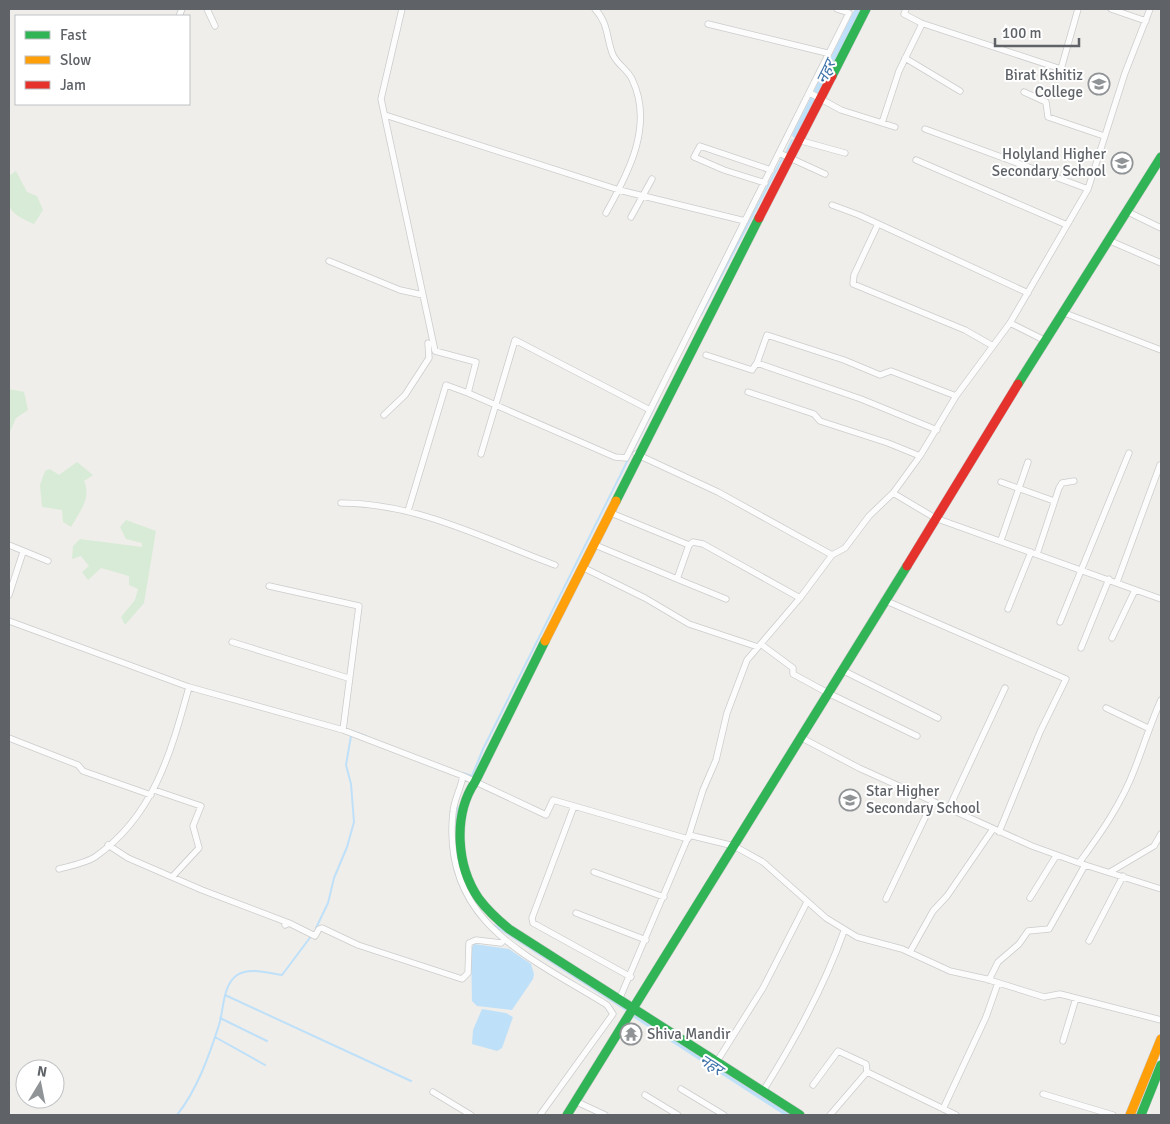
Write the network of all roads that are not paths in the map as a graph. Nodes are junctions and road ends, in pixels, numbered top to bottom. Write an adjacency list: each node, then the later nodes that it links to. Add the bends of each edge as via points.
1 (207, 9): 13 (street)
2 (402, 9): 20 (street, via 382,90)
3 (595, 9): 36 (street, via 608,30 612,53 631,76 640,100 641,120 636,151)
4 (837, 9): 14 (street, via 849,13)
5 (866, 9): 19 (street)
6 (906, 9): 12 (street, via 904,14)
7 (1078, 9): 12 (street, via 1061,69)
8 (1112, 9): 10 (street)
9 (1150, 9): 10 (street)
10 (1146, 21): 24 (street, via 1124,73)
11 (708, 24): 14 (street)
12 (922, 24): 15 (street)
13 (215, 26)
14 (827, 53): 18 (street)
15 (905, 58): 16 (street); 21 (street)
16 (960, 91)
17 (1024, 92): 24 (street, via 1046,102 1048,117)
18 (810, 93): 19 (street); 26 (street)
19 (819, 99): 21 (street); 25 (street)
20 (385, 115): 36 (street); 50 (street)
21 (882, 123): 22 (street)
22 (895, 127)
23 (925, 129): 35 (street)
24 (1104, 136): 35 (street)
25 (798, 140): 27 (street); 29 (street)
26 (780, 153): 29 (street); 31 (street)
27 (845, 153)
28 (1161, 157): 39 (street)
29 (789, 158): 32 (street); 66 (street)
30 (916, 160): 44 (street)
31 (771, 170): 34 (street); 34 (street, via 700,146 694,157)
32 (825, 174)
33 (652, 179): 37 (street)
34 (765, 183): 42 (street)
35 (1088, 189): 44 (street)
36 (619, 190): 37 (street); 40 (street)
37 (642, 196): 41 (street); 42 (street)
38 (832, 204): 43 (street)
39 (1126, 211): 45 (street); 46 (street)
40 (606, 213)
41 (631, 217)
42 (745, 221): 63 (street)
43 (878, 224): 49 (street); 55 (street, via 852,284 965,330)
44 (1067, 225): 49 (street)
45 (1161, 228)
46 (1108, 240): 48 (street); 51 (street)
47 (329, 261): 50 (street, via 400,290)
48 (1161, 263)
49 (1028, 293): 52 (street)
50 (423, 295): 60 (street, via 435,351 476,362)
51 (1062, 312): 53 (street); 56 (street)
52 (1010, 323): 53 (street); 55 (street)
53 (1044, 340): 80 (street)
54 (428, 343): 64 (street, via 429,358 405,395)
55 (993, 346): 61 (street)
56 (1161, 350)
57 (706, 355): 58 (street, via 752,370)
58 (756, 364)
59 (748, 392): 69 (street)
60 (468, 394): 62 (street); 78 (street, via 446,386)
61 (956, 396): 65 (street); 65 (street, via 891,371 880,375 767,335 757,363 861,399)
62 (496, 404): 63 (street, via 515,340); 66 (street, via 615,457 626,458); 68 (street)
63 (650, 410): 66 (street)
64 (384, 415)
65 (937, 430): 69 (street)
66 (634, 453): 79 (street); 87 (street, via 718,492)
67 (1129, 453): 91 (street)
68 (482, 454)
69 (920, 456): 75 (street)
70 (1028, 462): 74 (street)
71 (1160, 465): 94 (street)
72 (1074, 481): 76 (street, via 1062,483)
73 (1001, 482): 74 (street)
74 (1019, 488): 76 (street); 81 (street)
75 (893, 493): 80 (street); 87 (street, via 869,516 845,548)
76 (1054, 501): 86 (street)
77 (341, 503): 78 (street, via 365,503)
78 (408, 512): 89 (street, via 450,523)
79 (611, 513): 83 (street); 84 (street)
80 (936, 518): 81 (street); 101 (street)
81 (1001, 540): 86 (street)
82 (9, 545): 85 (street)
83 (688, 545): 92 (street); 98 (street, via 693,542 704,544)
84 (595, 546): 90 (street); 92 (street)
85 (23, 552): 88 (street); 97 (street)
86 (1034, 553): 91 (street); 102 (street)
87 (832, 555): 98 (street)
88 (48, 561)
89 (555, 565)
90 (582, 566): 107 (street, via 689,624); 123 (street)
91 (1081, 570): 93 (street); 104 (street)
92 (677, 579): 99 (street)
93 (1109, 579): 94 (street); 108 (street)
94 (1117, 582): 96 (street)
95 (269, 586): 110 (street, via 359,606)
96 (1135, 590): 100 (street); 105 (street)
97 (9, 595)
98 (800, 598): 107 (street)
99 (726, 599)
100 (1161, 599)
101 (884, 600): 109 (street); 129 (street, via 1066,679 1040,732)
102 (1008, 609)
103 (9, 621): 111 (street)
104 (1060, 622)
105 (1112, 638)
106 (232, 642): 110 (street)
107 (760, 646): 113 (street, via 793,668 793,674); 131 (street, via 747,660 727,713 716,760)
108 (1081, 648)
109 (842, 670): 113 (street); 116 (street)
110 (348, 678): 118 (street)
111 (189, 687): 118 (street); 124 (street, via 171,752)
112 (1004, 688): 127 (street)
113 (828, 693): 119 (street); 121 (street)
114 (1161, 700): 117 (street)
115 (1106, 708): 117 (street)
116 (938, 718)
117 (1148, 728): 135 (street, via 1135,768 1106,826)
118 (343, 730): 122 (street)
119 (917, 736)
120 (9, 738): 124 (street, via 78,765 83,771)
121 (802, 738): 125 (street); 133 (street)
122 (463, 776): 123 (street); 148 (street, via 453,810 454,860 471,906)
123 (475, 782): 126 (street, via 546,814 553,800); 156 (street, via 464,805 460,844 464,865 484,907 528,943)
124 (152, 792): 132 (street, via 138,815); 139 (street, via 201,806 193,826 199,848)
125 (933, 801): 127 (street); 144 (street)
126 (574, 806): 131 (street); 152 (street, via 532,918 533,923)
127 (949, 808): 128 (street)
128 (993, 829): 129 (street); 151 (street, via 948,896 932,911)
129 (999, 832): 134 (street)
130 (1161, 834): 138 (street, via 1154,846)
131 (689, 837): 133 (street); 142 (street)
132 (108, 845): 136 (street, via 94,858); 139 (street, via 128,858)
133 (734, 846): 145 (street, via 763,862); 157 (street)
134 (1056, 856): 135 (street); 143 (street)
135 (1082, 864): 138 (street); 153 (street, via 1049,929 1028,931 1019,944 998,962)
136 (59, 869)
137 (594, 872): 142 (street)
138 (1110, 872): 140 (street)
139 (173, 876): 148 (street, via 315,936 322,928 358,945 462,979 468,973 470,943)
140 (1123, 876): 141 (street); 150 (street)
141 (1161, 889)
142 (664, 897): 149 (street)
143 (1030, 898)
144 (886, 899)
145 (807, 902): 147 (street); 161 (street, via 762,988)
146 (576, 913): 149 (street)
147 (844, 931): 151 (street); 166 (street, via 827,974 785,1056)
148 (504, 940): 173 (street, via 607,1005 613,1014)
149 (646, 940): 152 (street)
150 (1089, 941)
151 (910, 952): 153 (street, via 950,971)
152 (631, 977): 156 (street)
153 (989, 980): 154 (street)
154 (998, 984): 155 (street, via 1044,997 1060,994); 171 (street)
155 (1076, 998): 158 (street); 160 (street)
156 (620, 1000): 157 (street)
157 (632, 1007): 161 (street); 170 (street)
158 (1161, 1020)
159 (1161, 1039): 182 (street)
160 (1063, 1041)
161 (716, 1063): 166 (street)
162 (1161, 1064): 183 (street)
163 (867, 1072): 164 (street, via 866,1064 838,1051); 171 (street); 179 (street)
164 (813, 1085)
165 (681, 1088): 177 (street)
166 (763, 1091): 178 (street)
167 (433, 1092): 172 (street)
168 (1043, 1094): 181 (street)
169 (645, 1095): 176 (street)
170 (575, 1101): 174 (street); 175 (street)
171 (943, 1109): 180 (street)
172 (471, 1115)
173 (540, 1115)
174 (567, 1115)
175 (605, 1115)
176 (678, 1115)
177 (724, 1115)
178 (800, 1115)
179 (830, 1115)
180 (956, 1115)
181 (1112, 1115)
182 (1130, 1115)
183 (1141, 1115)

